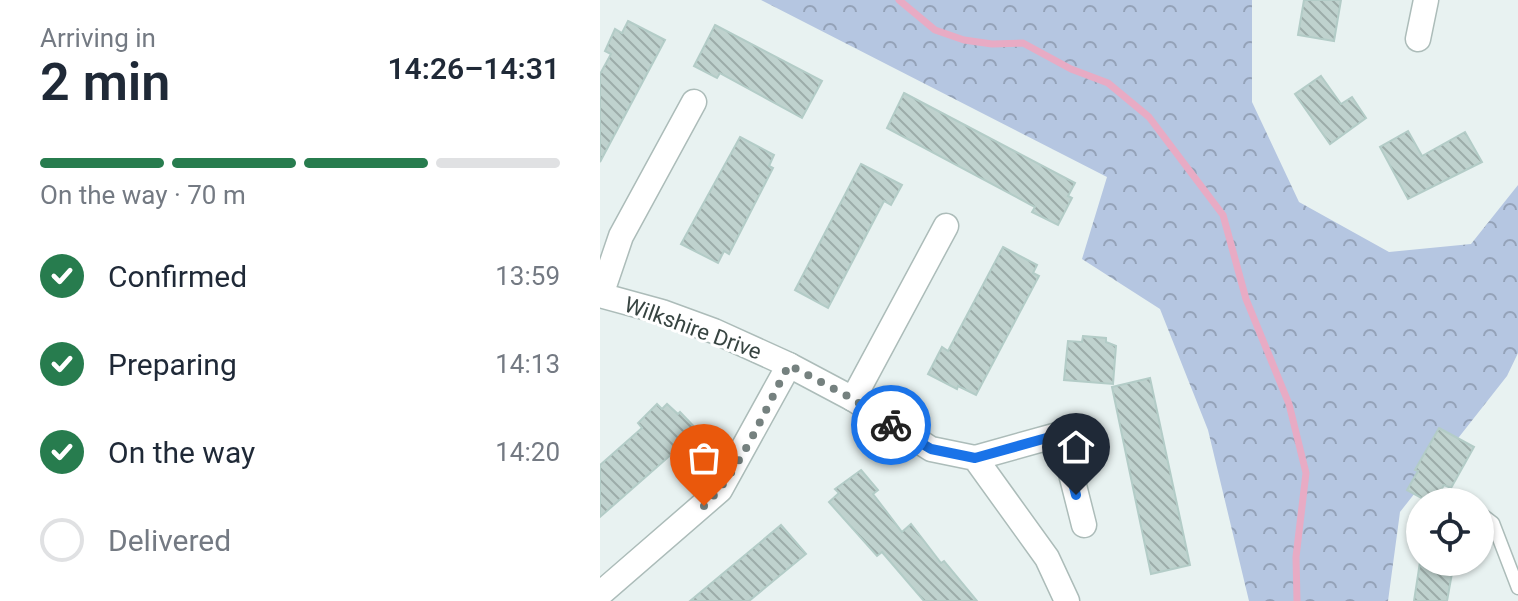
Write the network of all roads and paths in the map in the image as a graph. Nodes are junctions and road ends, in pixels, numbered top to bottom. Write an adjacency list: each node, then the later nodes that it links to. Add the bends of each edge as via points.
1 (1426, 0): 2 (street)
2 (1418, 39)
3 (694, 102): 5 (street, via 621,236)
4 (946, 226): 7 (street)
5 (600, 295): 6 (street, Wilkshire Drive, via 714,331)
6 (789, 365): 7 (street, Wilkshire Drive); 12 (street, via 720,490)
7 (853, 399): 8 (street, Wilkshire Drive, via 931,449)
8 (975, 458): 9 (street, via 1061,434); 13 (street, via 1047,558)
9 (1084, 525)
10 (1494, 526): 11 (lane)
11 (1518, 588)
12 (600, 594)
13 (1067, 601)

